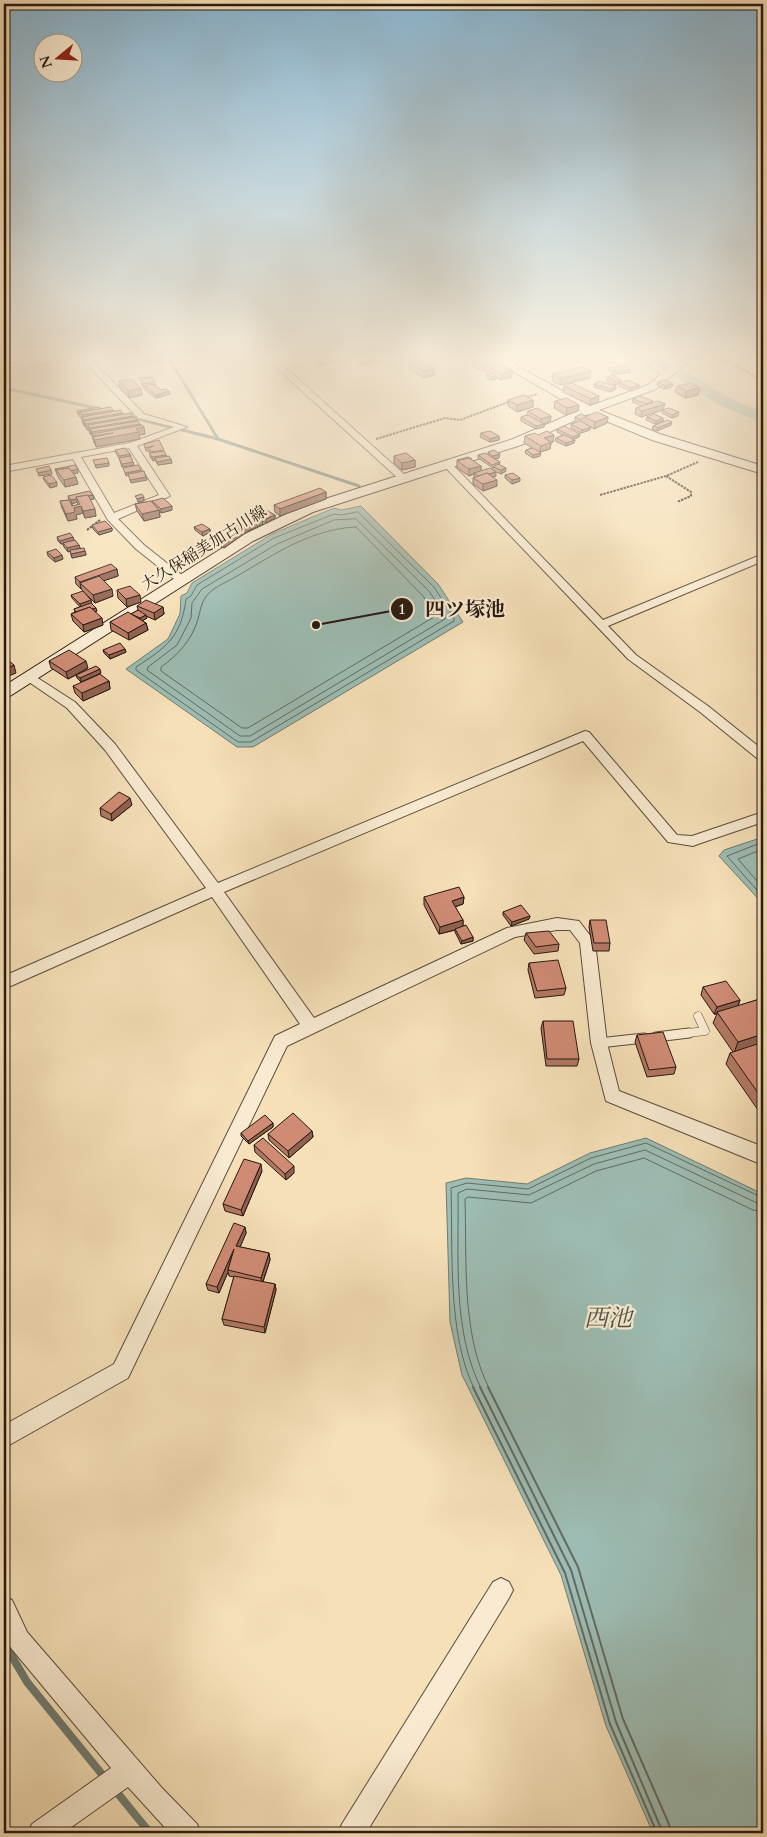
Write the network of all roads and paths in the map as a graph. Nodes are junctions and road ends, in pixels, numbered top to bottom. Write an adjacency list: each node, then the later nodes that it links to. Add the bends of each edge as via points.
1 (132, 445): 15 (street, via 165,496)
2 (128, 446): 7 (street)
3 (367, 446): 12 (street)
4 (506, 446): 8 (main road, 大久保稲美加古川線)
5 (685, 446): 6 (main road)
6 (715, 455): 10 (main road); 11 (path)
7 (76, 456): 9 (street); 15 (street)
8 (448, 465): 12 (main road, 大久保稲美加古川線); 18 (street)
9 (4, 469)
10 (763, 470)
11 (666, 476): 13 (path); 14 (path, via 691,492 691,496)
12 (402, 478): 17 (main road, 大久保稲美加古川線, via 308,509 277,523)
13 (600, 495)
14 (677, 502)
15 (112, 518): 17 (street, via 140,547)
16 (763, 557): 18 (street)
17 (183, 581): 19 (main road, 大久保稲美加古川線)
18 (602, 624): 21 (street, via 632,658)
19 (30, 677): 20 (main road, 大久保稲美加古川線); 23 (street, via 71,705 110,747)
20 (4, 693)
21 (763, 756)
22 (763, 817): 23 (street, via 693,841 673,839 585,735)
23 (215, 890): 24 (street); 26 (street)
24 (4, 983)
25 (698, 1016): 27 (lane, via 705,1031)
26 (311, 1027): 27 (street, via 512,932 557,924 574,925 587,942); 29 (street, via 281,1041 121,1371)
27 (599, 1043): 28 (street, via 612,1096)
28 (763, 1157)
29 (4, 1437)
30 (500, 1590): 35 (street)
31 (4, 1608): 32 (street, via 19,1640)
32 (130, 1770): 33 (street); 34 (street)
33 (41, 1833)
34 (188, 1833)
35 (351, 1833)

